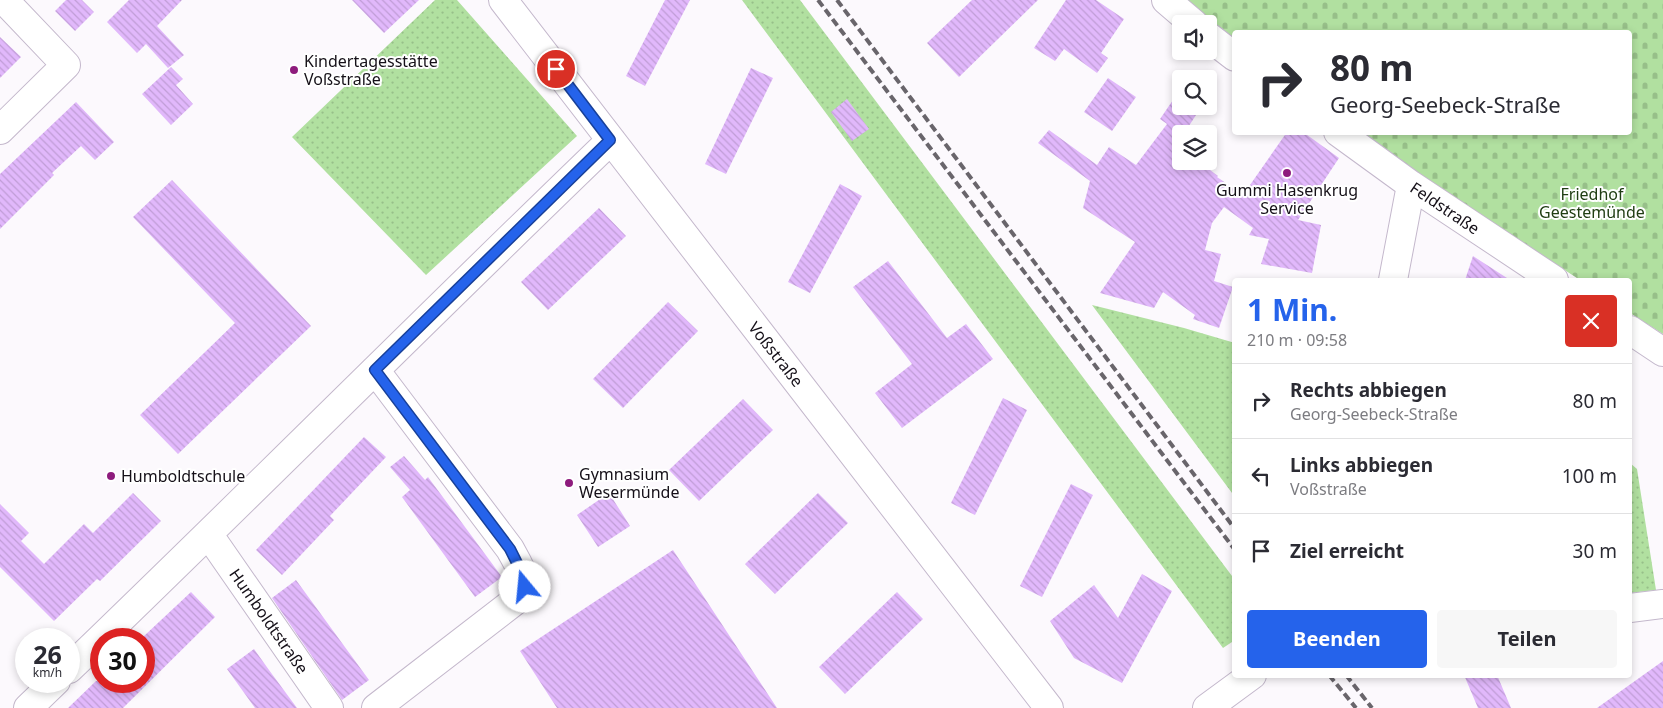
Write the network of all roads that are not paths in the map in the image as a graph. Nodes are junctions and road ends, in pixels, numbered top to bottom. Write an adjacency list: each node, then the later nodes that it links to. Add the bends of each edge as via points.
1 (4, 0): 7 (street, via 66,65)
2 (503, 0): 9 (street, Voßstraße)
3 (1166, 0): 4 (street)
4 (1184, 15)
5 (1217, 43): 6 (street)
6 (1232, 55)
7 (0, 130)
8 (1342, 135): 10 (street, Feldstraße)
9 (610, 140): 15 (street); 25 (street, Voßstraße)
10 (1411, 185): 11 (street); 12 (street, Feldstraße)
11 (1393, 278)
12 (1551, 278)
13 (1632, 331): 14 (street)
14 (1663, 352)
15 (375, 370): 16 (street); 24 (street, via 510,549 523,575 525,587 520,597)
16 (209, 534): 19 (street); 23 (street, Humboldtstraße)
17 (1663, 604): 18 (street)
18 (1632, 608)
19 (80, 658)
20 (1248, 678): 26 (street)
21 (44, 693): 22 (street)
22 (28, 708)
23 (329, 708)
24 (376, 708)
25 (1049, 708)
26 (1207, 708)

